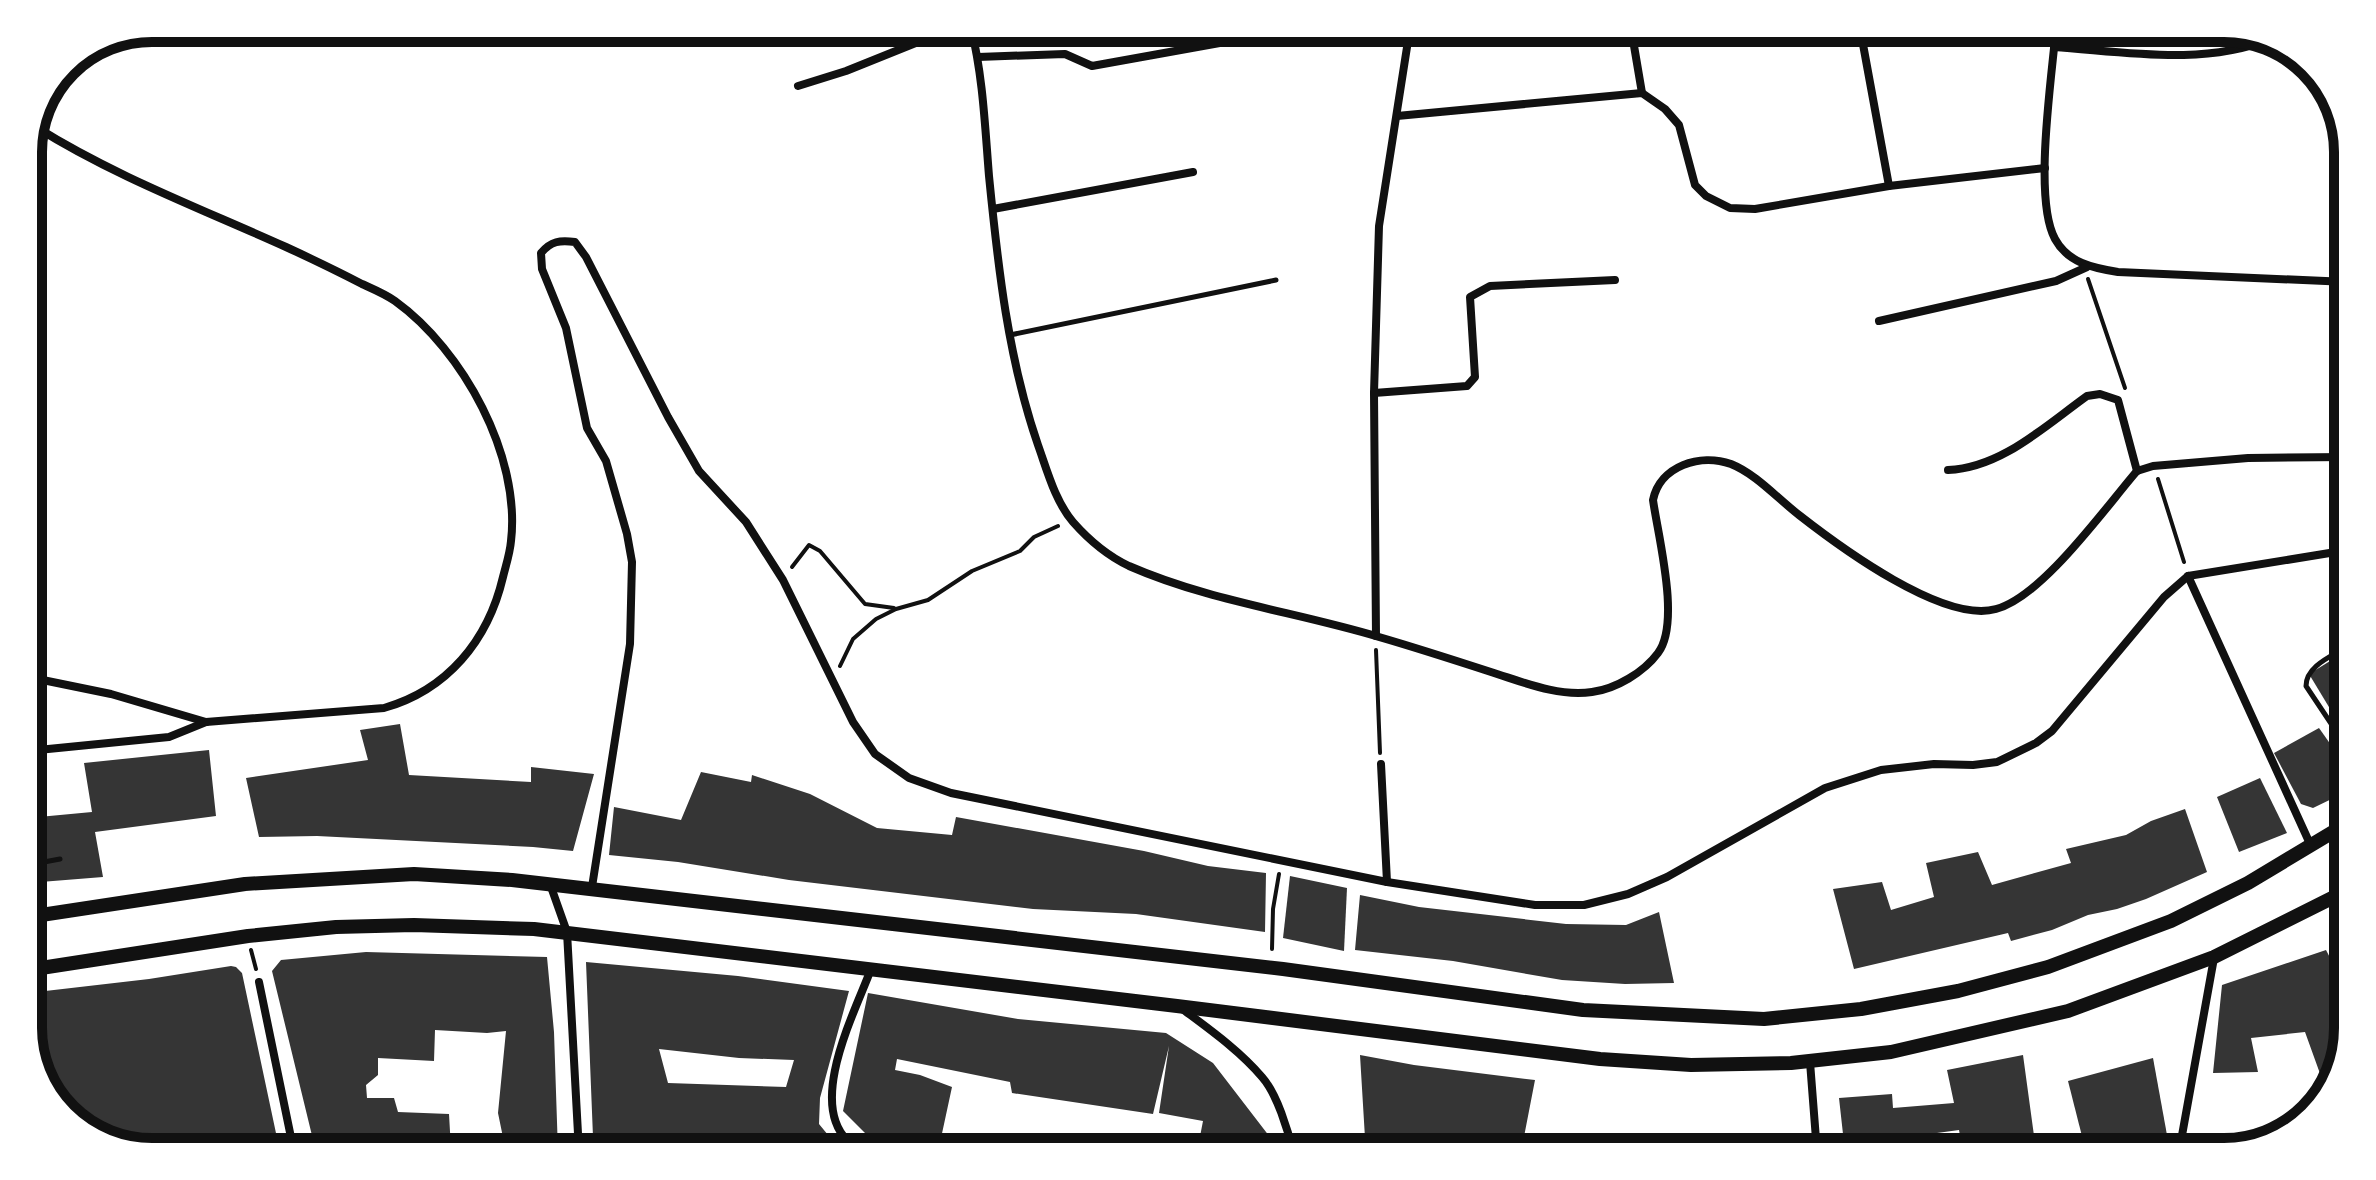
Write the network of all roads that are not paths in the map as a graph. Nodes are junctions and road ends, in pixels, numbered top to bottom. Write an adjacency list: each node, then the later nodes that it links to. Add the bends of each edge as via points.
1 (918, 42): 11 (street)
2 (974, 42): 10 (street)
3 (1225, 42): 10 (street, via 1092,66 1065,54)
4 (1408, 42): 13 (street)
5 (1633, 42): 12 (street)
6 (1863, 42): 17 (street)
7 (2055, 42): 9 (street)
8 (2253, 46): 9 (street, via 2182,56)
9 (2054, 47): 15 (street)
10 (978, 57): 18 (street)
11 (798, 86)
12 (1642, 93): 13 (street); 17 (street, via 1679,125 1695,185 1730,208 1755,209)
13 (1397, 116): 25 (street, via 1379,226)
14 (44, 132): 34 (street, via 83,157 394,300 464,373 500,451 512,541 501,586 484,623 449,674 409,701 384,708)
15 (2045, 168): 17 (street); 19 (street, via 2054,238)
16 (1193, 172): 18 (street)
17 (1889, 186)
18 (993, 209): 24 (street)
19 (2087, 267): 22 (street); 23 (street, via 2056,281)
20 (1276, 280): 24 (lane)
21 (1615, 280): 25 (street, via 1490,286 1479,291 1470,297 1475,377 1467,386)
22 (2334, 281)
23 (1879, 321)
24 (1009, 335): 31 (street, via 1048,475 1071,520 1112,557 1267,611)
25 (1374, 393): 31 (street)
26 (2334, 457): 28 (street, via 2248,458)
27 (1948, 470): 28 (street, via 1970,469 2010,451 2087,396 2100,394 2118,400)
28 (2137, 471): 31 (street, via 2039,585 1997,609 1978,613 1933,601 1889,577 1748,474 1714,461 1687,463 1655,490 1667,592 1666,639 1658,654 1609,689 1547,689)
29 (2334, 552): 30 (street)
30 (2188, 576): 39 (street); 42 (street, via 2164,597 2052,731 1997,762 1881,770 1825,788 1667,877 1584,905 1535,905)
31 (1376, 636)
32 (2334, 655): 35 (lane, via 2310,671 2306,686)
33 (42, 680): 34 (street)
34 (206, 722): 36 (street, via 169,737)
35 (2334, 729)
36 (42, 750)
37 (1381, 764): 42 (street)
38 (2334, 832): 39 (main road)
39 (2311, 846): 44 (main road, via 2171,921 2048,967 1944,994 1764,1019 1583,1010)
40 (60, 859): 41 (lane)
41 (42, 862)
42 (1387, 882): 44 (street, via 951,793 909,778 875,754 853,722 783,580 746,522 699,471 586,257 575,242 564,240 548,244 541,253 542,269 566,328 587,428 606,461 632,562 630,644)
43 (550, 883): 44 (main road); 48 (main road, via 414,874 245,884); 49 (street)
44 (592, 887)
45 (2334, 898): 46 (main road)
46 (2331, 900): 47 (street); 50 (main road)
47 (2334, 907)
48 (42, 915)
49 (567, 932): 51 (main road, via 336,927); 52 (main road); 57 (street)
50 (2214, 957): 55 (main road, via 2068,1011 1891,1052); 61 (street)
51 (42, 968)
52 (871, 969): 54 (main road); 58 (street, via 840,1052 831,1096 833,1115)
53 (259, 982): 56 (street)
54 (1177, 1006): 55 (main road, via 1600,1059 1691,1065); 59 (street, via 1264,1079)
55 (1810, 1062): 60 (street)
56 (291, 1138)
57 (578, 1138)
58 (845, 1138)
59 (1290, 1138)
60 (1816, 1138)
61 (2182, 1138)

